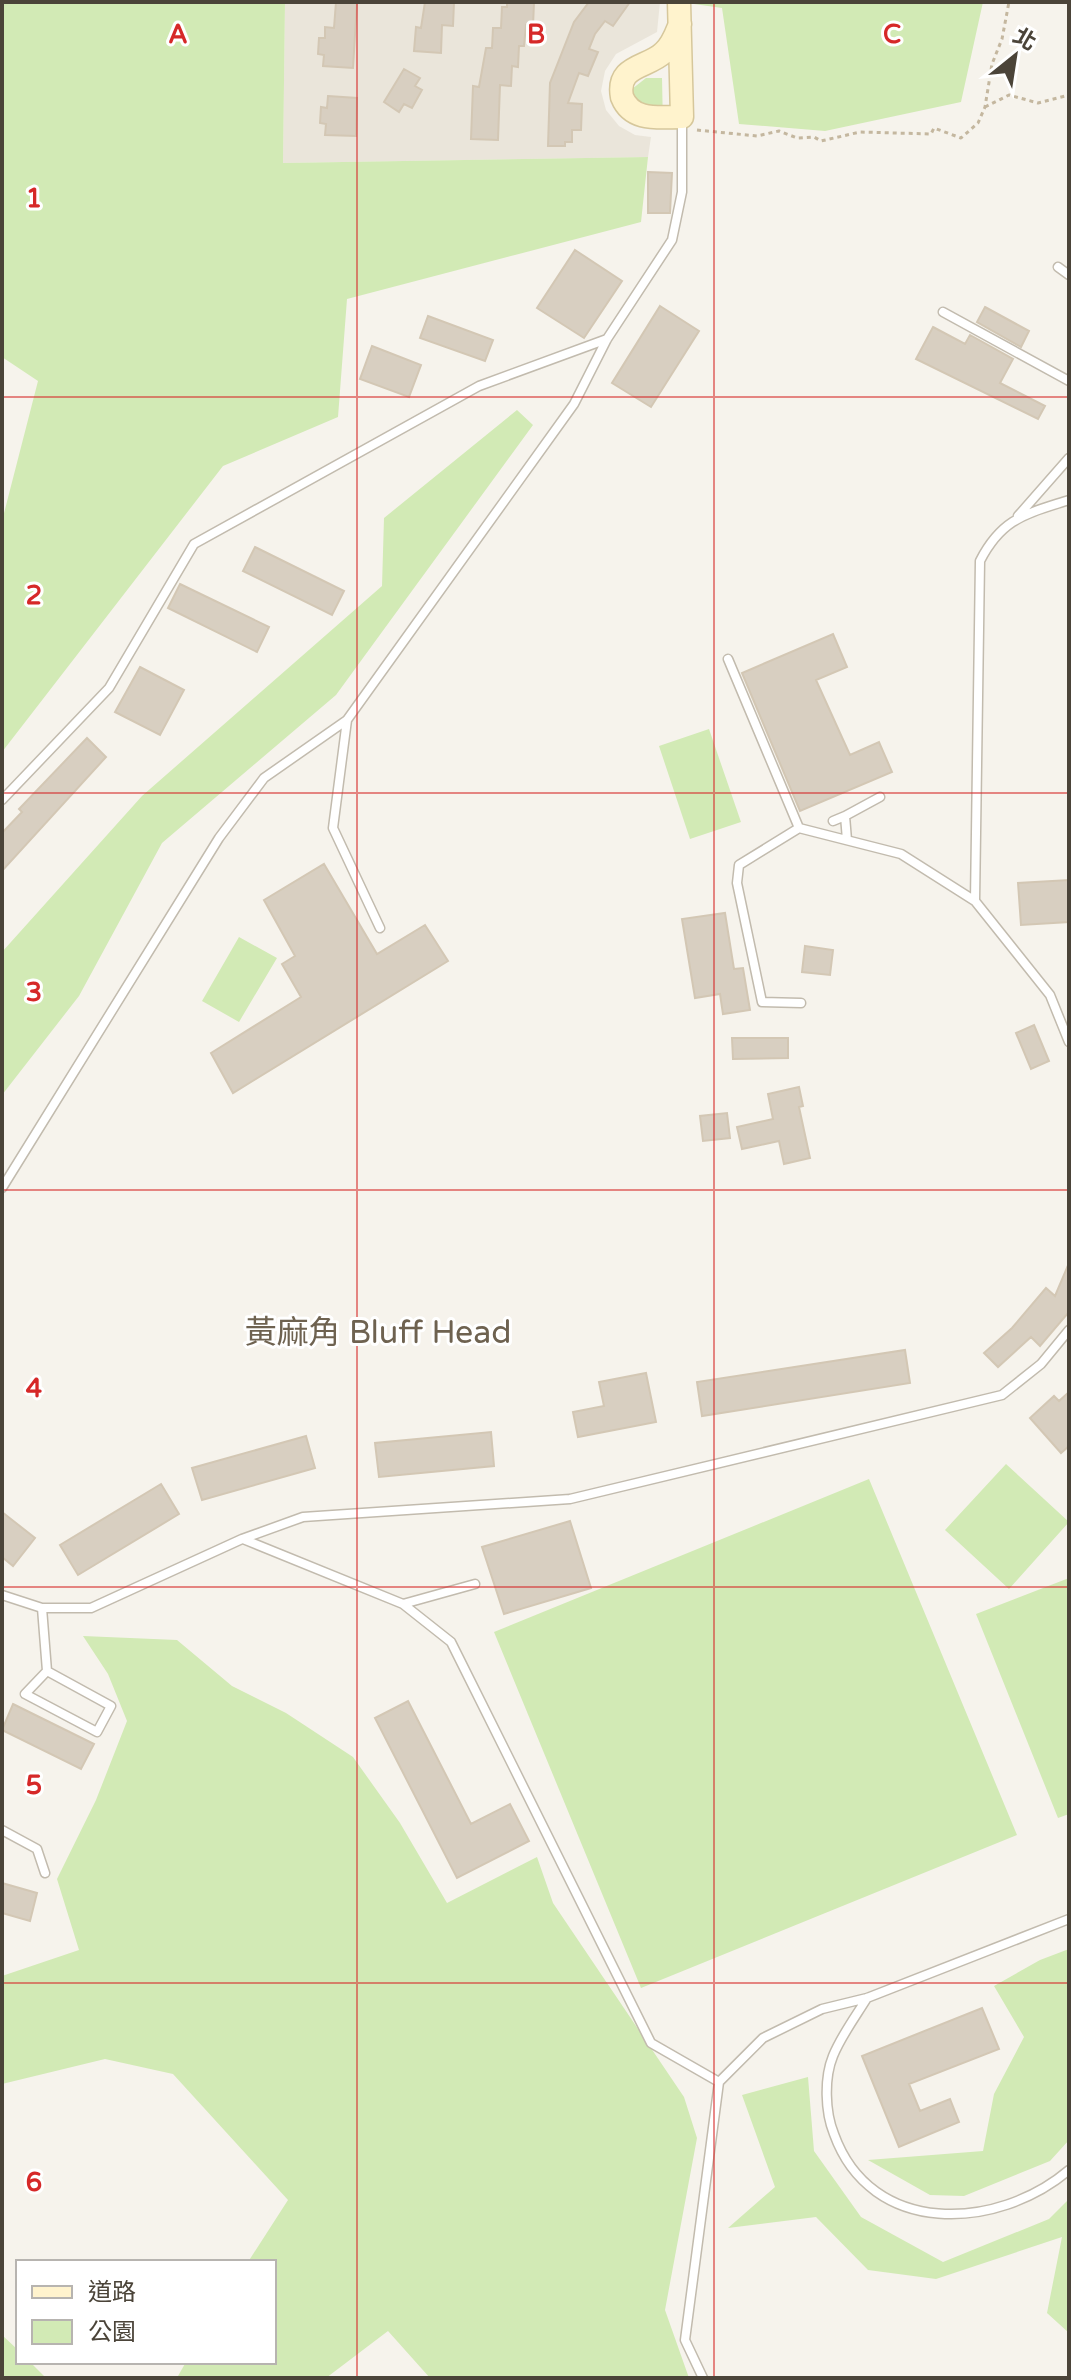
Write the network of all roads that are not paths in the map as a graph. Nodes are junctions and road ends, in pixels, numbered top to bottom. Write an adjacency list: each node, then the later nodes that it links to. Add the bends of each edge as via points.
1 (680, 13): 2 (street); 2 (street, via 667,50 630,70 621,89 629,109 648,117)
2 (682, 117): 6 (lane, via 682,192 672,240)
3 (1058, 267): 4 (lane)
4 (1069, 275)
5 (943, 312): 7 (lane)
6 (607, 339): 12 (lane, via 574,404); 14 (lane, via 479,386 194,544 109,688)
7 (1069, 381)
8 (1069, 458): 10 (lane)
9 (1069, 500): 10 (lane)
10 (1018, 516): 19 (lane, via 992,538 980,561)
11 (728, 659): 17 (lane)
12 (347, 720): 20 (lane, via 333,828); 23 (lane, via 264,778 219,838)
13 (880, 797): 15 (lane)
14 (2, 800)
15 (845, 816): 16 (lane); 18 (lane)
16 (833, 821)
17 (799, 828): 18 (lane); 21 (lane, via 739,865 737,883 762,1002)
18 (847, 840): 19 (lane, via 901,854)
19 (975, 901): 22 (lane, via 1050,995)
20 (380, 928)
21 (801, 1003)
22 (1069, 1042)
23 (17, 1161): 24 (lane); 25 (lane)
24 (2, 1173)
25 (2, 1188)
26 (1069, 1330): 27 (lane, via 1041,1364 1002,1395 570,1499 303,1517)
27 (242, 1539): 30 (lane); 31 (lane, via 91,1608)
28 (475, 1584): 30 (lane)
29 (2, 1595): 31 (lane)
30 (403, 1604): 37 (lane, via 451,1642 651,2043)
31 (42, 1608): 32 (lane)
32 (47, 1671): 32 (lane, via 111,1706 97,1732 25,1694)
33 (2, 1830): 34 (lane, via 37,1849)
34 (45, 1873)
35 (1069, 1919): 36 (lane)
36 (867, 1998): 37 (lane, via 822,2009 763,2038); 38 (lane, via 832,2057 827,2089 829,2122 842,2158 866,2186 925,2212 975,2214 1043,2192)
37 (719, 2082): 39 (lane, via 685,2340)
38 (1069, 2170)
39 (703, 2378)

